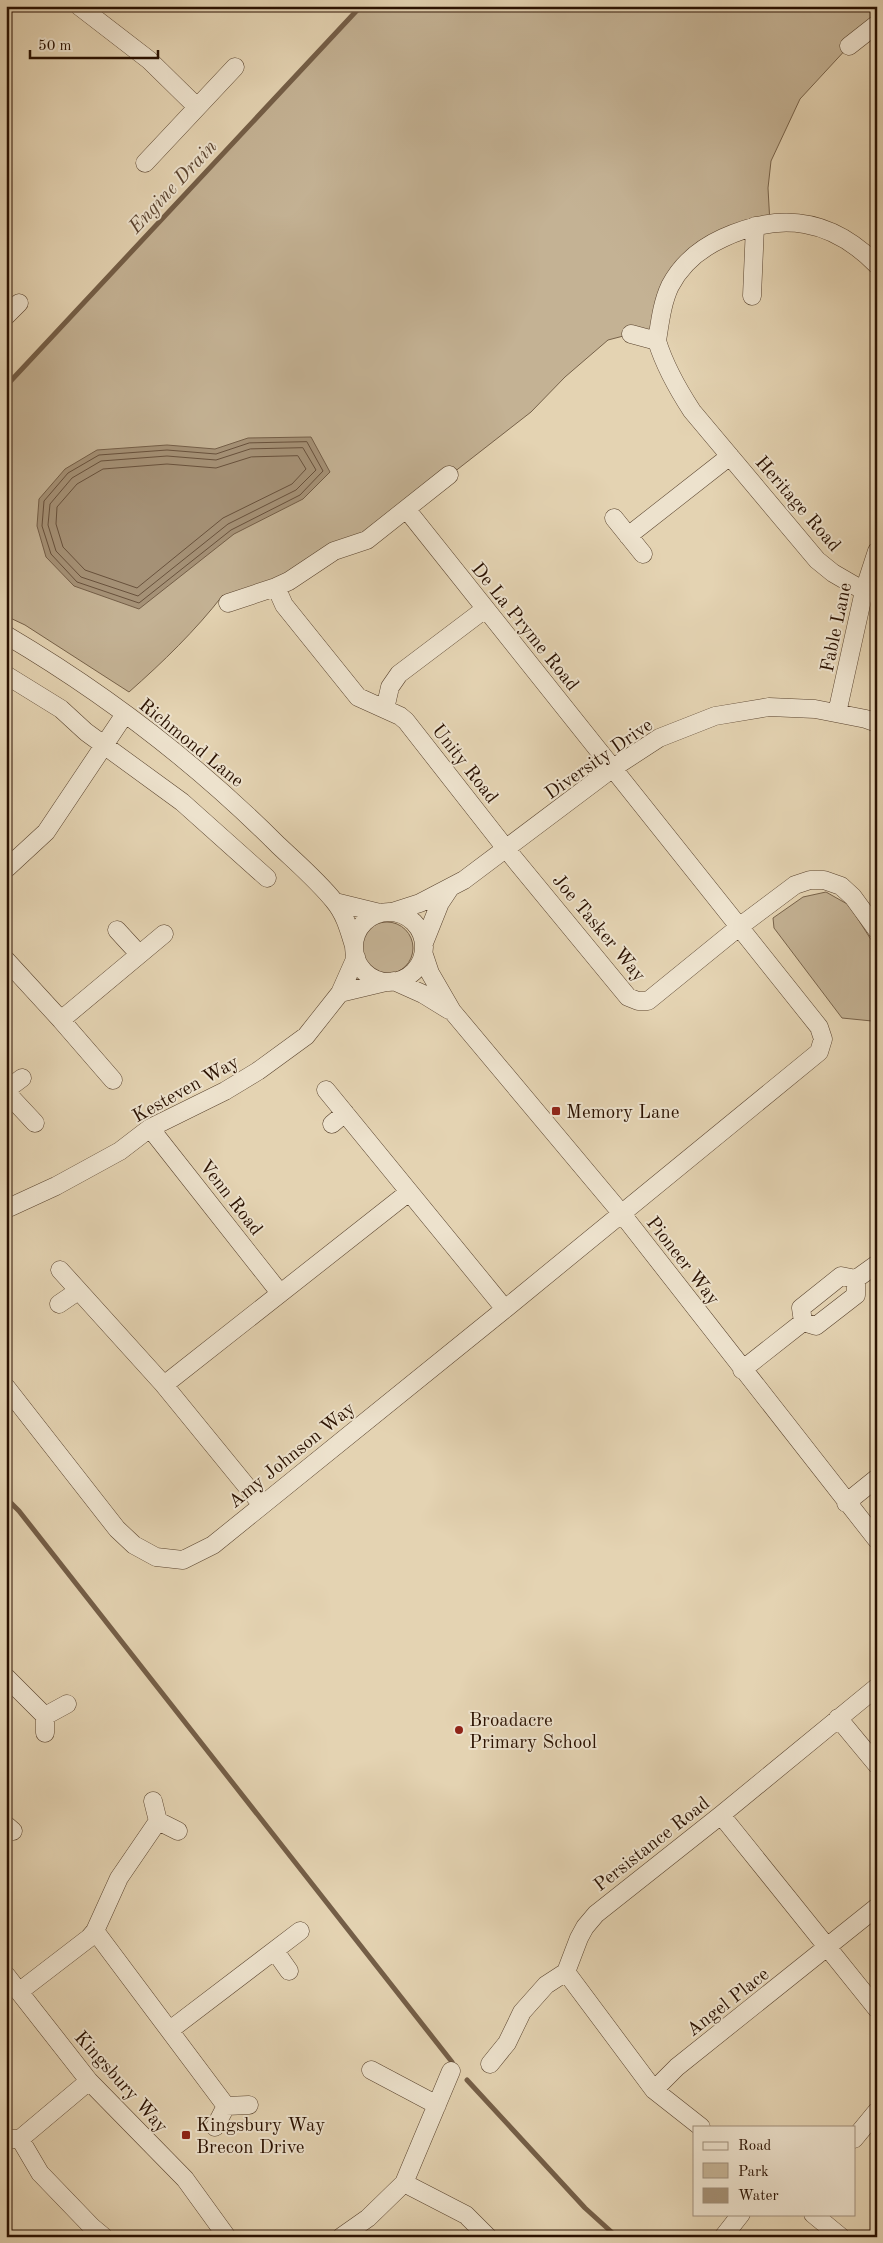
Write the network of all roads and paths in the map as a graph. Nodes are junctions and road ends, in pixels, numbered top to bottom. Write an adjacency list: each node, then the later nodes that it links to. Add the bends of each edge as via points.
1 (91, 9): 5 (street)
2 (876, 25): 3 (street)
3 (849, 46)
4 (235, 67): 5 (street)
5 (197, 107): 6 (street)
6 (144, 162)
7 (755, 226): 8 (street, via 804,223 860,247); 9 (street); 13 (street, via 710,244 696,253 684,267 671,284 663,304)
8 (877, 265)
9 (752, 296)
10 (19, 303): 11 (street)
11 (6, 316)
12 (631, 334): 13 (street)
13 (657, 341): 14 (street, Heritage Road, via 674,385)
14 (730, 456): 18 (street, Heritage Road); 22 (street, Heritage Road, via 817,560)
15 (449, 475): 16 (street)
16 (407, 510): 21 (street, via 367,540 334,551); 24 (street, De La Pryme Road)
17 (614, 518): 18 (street)
18 (628, 536): 20 (street)
19 (877, 551): 22 (street, Fable Lane)
20 (643, 554)
21 (276, 588): 23 (street); 27 (street, Unity Road, via 284,604 358,697)
22 (864, 591): 28 (street, Fable Lane)
23 (228, 603)
24 (485, 609): 27 (street, via 394,679); 32 (street, De La Pryme Road)
25 (6, 636): 29 (street, Richmond Lane, via 66,670)
26 (6, 675): 31 (street, via 61,709)
27 (385, 709): 33 (street, Unity Road, via 406,721)
28 (837, 713): 30 (street, Diversity Drive); 32 (street, Diversity Drive, via 769,707 714,716 659,738)
29 (125, 714): 31 (street); 37 (street, Richmond Lane, via 166,743 250,817)
30 (877, 723)
31 (104, 746): 34 (street, via 46,832); 35 (street, via 182,802)
32 (613, 768): 33 (street, Diversity Drive); 39 (street)
33 (507, 850): 36 (street, Diversity Drive); 39 (street, Joe Tasker Way, via 619,989 638,1001 648,1001)
34 (6, 869)
35 (267, 878)
36 (450, 888): 38 (street, Diversity Drive, via 420,903); 43 (street, Diversity Drive, via 440,903)
37 (335, 902): 38 (street); 44 (street, Richmond Lane, via 348,924)
38 (386, 913): 43 (street, via 404,915 414,922 421,932); 44 (street, via 370,918 362,925 356,935)
39 (739, 926): 41 (street, via 795,885 824,880 841,886 853,897); 59 (street, via 819,1027 823,1039 819,1052)
40 (117, 930): 45 (street)
41 (877, 930)
42 (164, 934): 45 (street)
43 (424, 949): 47 (street, via 419,966 411,975); 49 (street, Pioneer Way, via 430,973)
44 (355, 952): 47 (street, via 360,967 368,975); 48 (street, Kesteven Way)
45 (139, 954): 50 (street)
46 (6, 960): 50 (street)
47 (390, 982): 48 (street); 49 (street, Pioneer Way, via 424,994)
48 (340, 994): 56 (street, Kesteven Way, via 306,1036 258,1071)
49 (452, 1011): 59 (street, Pioneer Way)
50 (61, 1020): 52 (street)
51 (22, 1078): 54 (street)
52 (113, 1080)
53 (326, 1090): 57 (street, via 338,1119)
54 (6, 1091): 55 (street)
55 (35, 1123)
56 (150, 1128): 58 (street, Kesteven Way, via 112,1156); 64 (street, Venn Road)
57 (409, 1192): 64 (street); 66 (street)
58 (6, 1209)
59 (622, 1214): 66 (street, Amy Johnson Way); 68 (street, Pioneer Way)
60 (877, 1264): 62 (street)
61 (60, 1270): 63 (street)
62 (856, 1280): 67 (street, via 856,1295 830,1316 816,1326); 67 (street, via 841,1276 801,1308)
63 (78, 1291): 65 (street); 69 (street)
64 (280, 1293): 69 (street)
65 (59, 1304)
66 (506, 1309): 73 (street, Amy Johnson Way)
67 (803, 1322): 68 (street)
68 (742, 1370): 72 (street, Pioneer Way)
69 (164, 1385): 73 (street)
70 (6, 1387): 73 (street, Amy Johnson Way, via 116,1529 156,1558 183,1560 213,1544)
71 (877, 1478): 72 (street)
72 (846, 1503): 74 (street, Pioneer Way)
73 (262, 1505)
74 (877, 1540)
75 (6, 1677): 77 (street, via 45,1724)
76 (877, 1687): 78 (street, Persistance Road)
77 (67, 1704)
78 (838, 1718): 79 (street); 81 (street, Persistance Road)
79 (877, 1765)
80 (153, 1801): 82 (street)
81 (721, 1815): 87 (street); 90 (street, Persistance Road, via 596,1914 579,1938)
82 (158, 1821): 83 (street); 85 (street, via 120,1878)
83 (178, 1831)
84 (877, 1907): 87 (street, Angel Place)
85 (94, 1931): 92 (street); 94 (street)
86 (300, 1931): 88 (street)
87 (828, 1948): 93 (street); 99 (street, Angel Place, via 677,2067)
88 (275, 1951): 89 (street); 94 (street)
89 (289, 1971)
90 (566, 1972): 95 (street, via 546,1985 522,2012 507,2043); 99 (street)
91 (6, 1975): 92 (street, Kingsbury Way)
92 (20, 1991): 98 (street, Kingsbury Way)
93 (877, 2009)
94 (170, 2030): 102 (street)
95 (490, 2064)
96 (371, 2070): 101 (street)
97 (451, 2071): 101 (street)
98 (89, 2081): 107 (street); 112 (street, Kingsbury Way, via 185,2179)
99 (654, 2090): 104 (street)
100 (249, 2105): 102 (street)
101 (437, 2105): 108 (street)
102 (226, 2106): 105 (street)
103 (877, 2111): 106 (street)
104 (700, 2126)
105 (215, 2127)
106 (856, 2137)
107 (13, 2139): 111 (street, via 40,2172)
108 (404, 2183): 113 (street, via 368,2218); 114 (street, via 466,2214)
109 (739, 2216): 115 (street)
110 (815, 2216): 116 (street)
111 (104, 2237)
112 (227, 2237)
113 (341, 2237)
114 (488, 2237)
115 (723, 2237)
116 (841, 2237)

